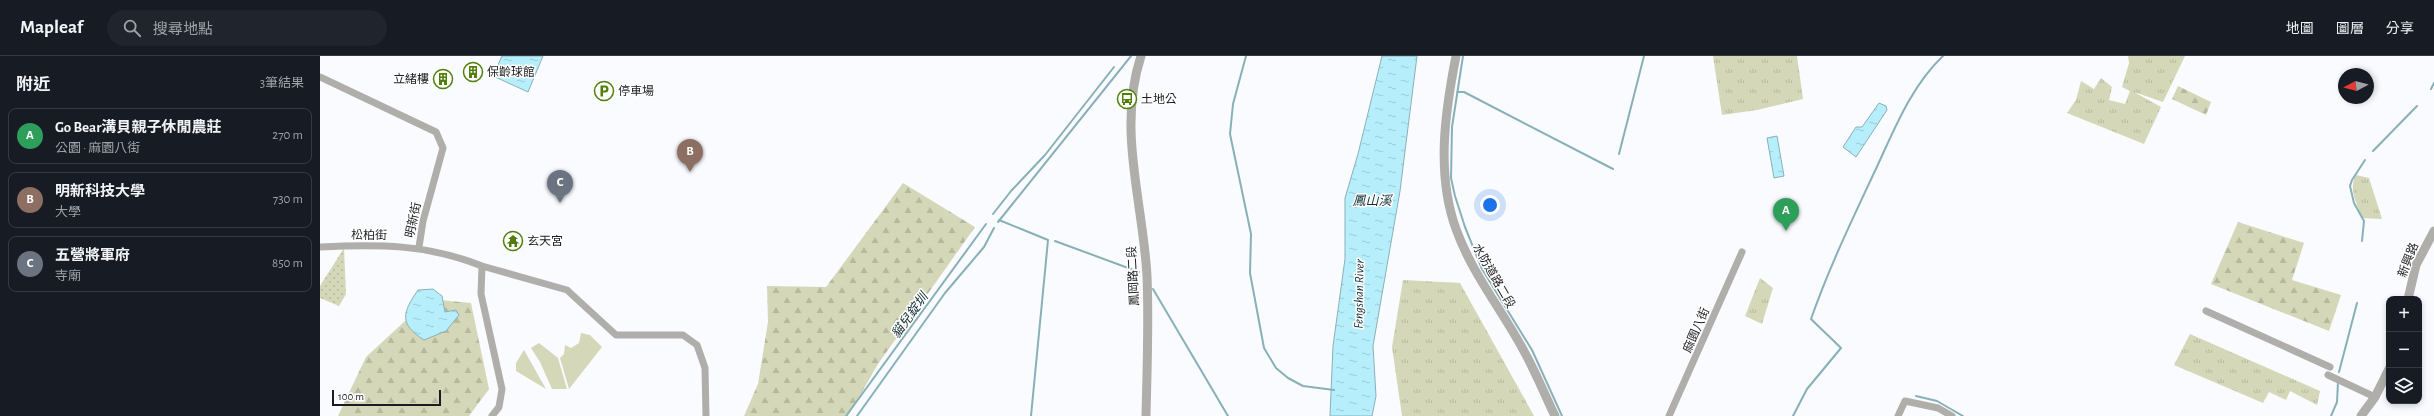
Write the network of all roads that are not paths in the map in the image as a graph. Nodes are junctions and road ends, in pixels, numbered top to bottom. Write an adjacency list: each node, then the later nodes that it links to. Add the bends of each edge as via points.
1 (1141, 56): 15 (street, 鳳岡路二段, via 1134,82 1130,135 1147,277)
2 (1456, 56): 16 (street, 水防道路二段, via 1449,91 1443,150 1447,193 1455,228 1470,263 1526,353)
3 (320, 77): 6 (street, 明新街, via 436,132 441,140 443,148 422,221)
4 (2434, 231): 9 (street, 新興路, via 2416,265)
5 (320, 246): 6 (street, 松柏街)
6 (419, 247): 8 (street, 明新街, via 447,253)
7 (1742, 252): 17 (street, 麻園八街)
8 (482, 266): 13 (street, via 481,294 502,389 499,407); 14 (street, 明新街, via 567,290 616,335 683,335 697,345 705,368)
9 (2409, 296)
10 (2206, 312): 12 (street, via 2329,371)
11 (2386, 375): 12 (street)
12 (2375, 397): 20 (street)
13 (492, 416)
14 (706, 416)
15 (1146, 416)
16 (1555, 416)
17 (1669, 416)
18 (1898, 416): 19 (street, via 1905,401 1938,408)
19 (1952, 416)
20 (2361, 416)

